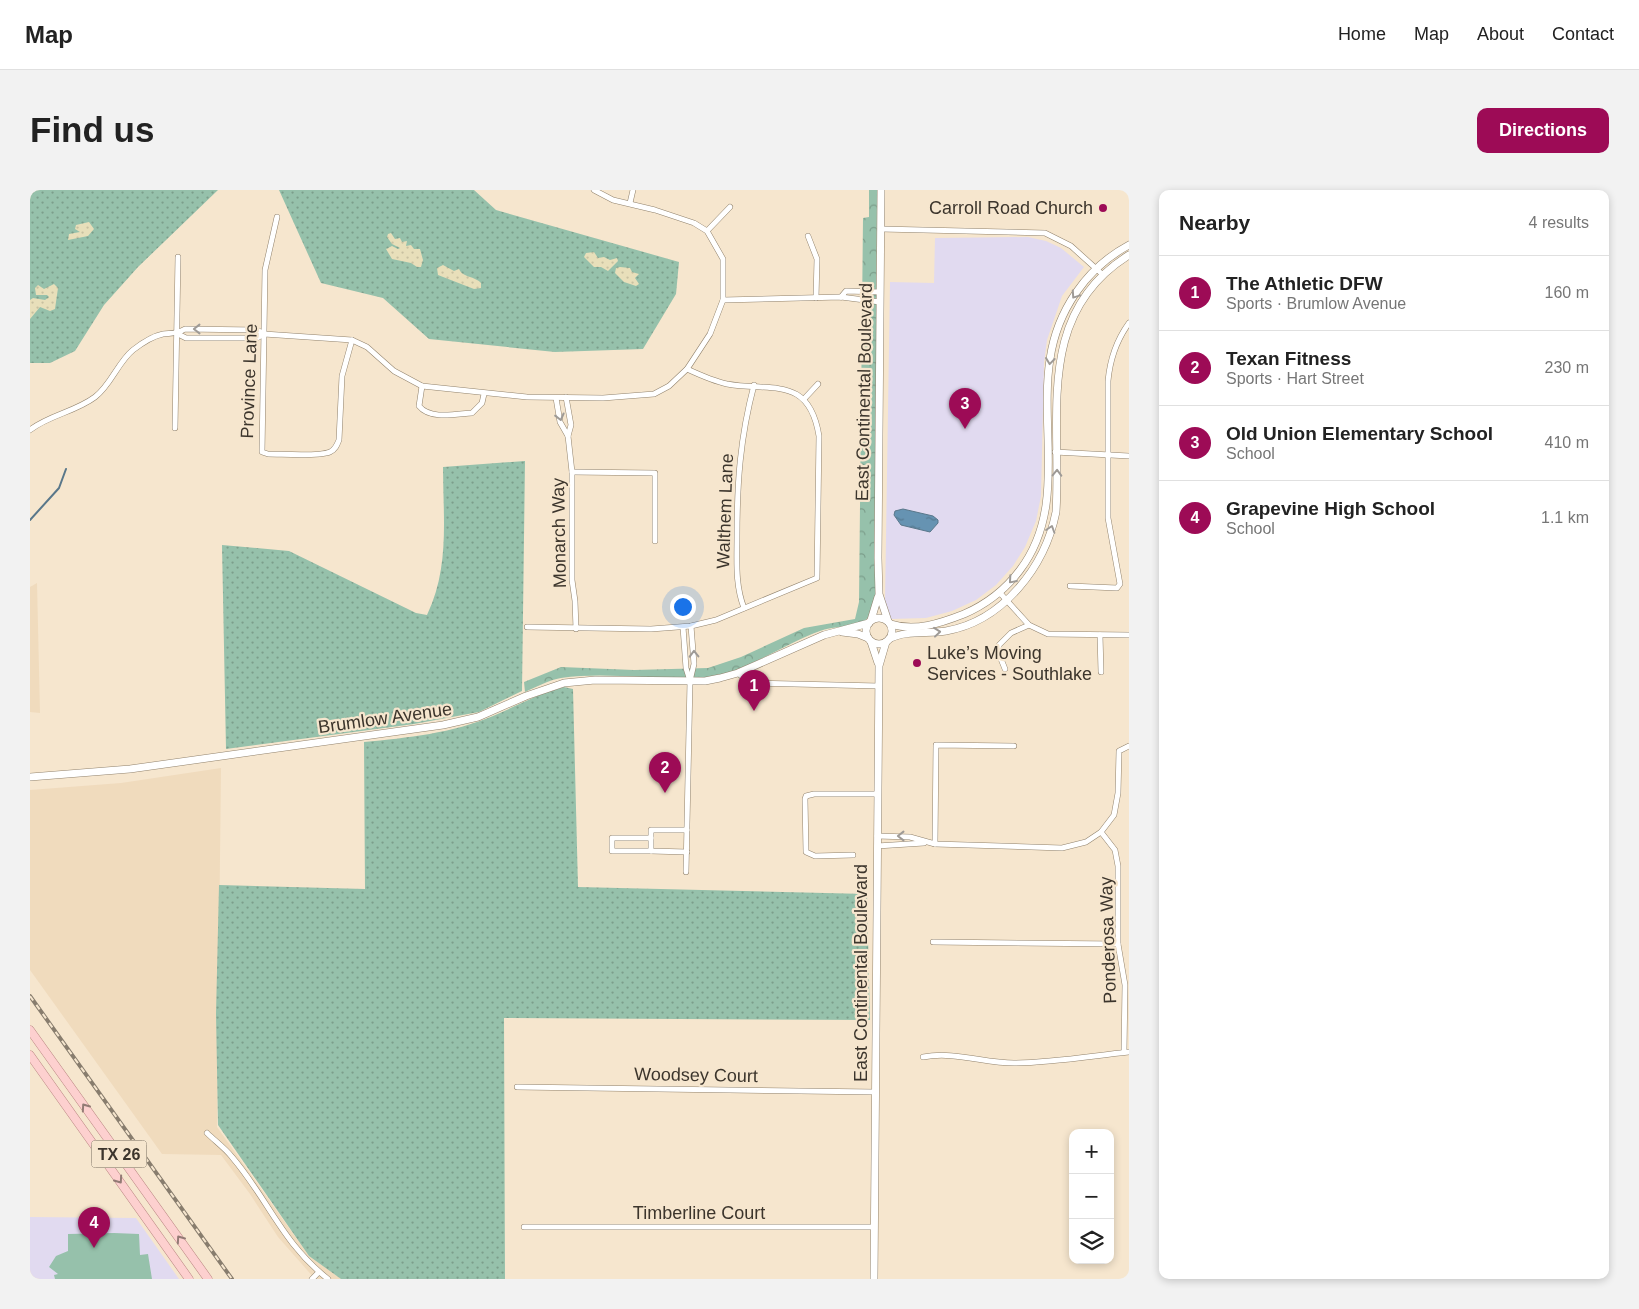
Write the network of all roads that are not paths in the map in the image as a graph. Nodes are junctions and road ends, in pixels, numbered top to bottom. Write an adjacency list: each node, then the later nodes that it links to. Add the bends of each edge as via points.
1 (594, 190): 4 (street, via 613,200)
2 (633, 190): 4 (street)
3 (881, 190): 7 (main road, East Continental Boulevard)
4 (630, 203): 8 (street, via 681,218)
5 (730, 206): 8 (street)
6 (277, 217): 22 (street, Province Lane, via 265,270)
7 (881, 229): 13 (street, via 1045,233 1072,246); 14 (main road, East Continental Boulevard)
8 (707, 231): 17 (street, via 723,259)
9 (808, 236): 16 (street, via 817,260)
10 (1129, 245): 13 (main road)
11 (1129, 255): 13 (main road)
12 (178, 258): 21 (street)
13 (1099, 271): 36 (main road, one-way to 36, via 1067,307 1052,345); 37 (main road, via 1069,323 1062,347 1058,378)
14 (880, 292): 15 (street, via 846,292); 18 (main road, East Continental Boulevard)
15 (841, 297): 16 (street); 18 (street)
16 (816, 298): 17 (street)
17 (724, 300): 25 (street, via 710,334)
18 (880, 302): 44 (main road, East Continental Boulevard)
19 (1129, 323): 38 (street, via 1110,359)
20 (221, 330): 21 (street, one-way to 21, via 185,329); 22 (street, via 257,330); 23 (street)
21 (178, 334): 23 (street, via 186,338); 33 (street); 34 (street, via 163,334 147,340 131,352 112,380 95,397)
22 (264, 334): 23 (street, via 257,338); 24 (street); 24 (street, Province Lane, via 261,448 268,454 321,453 335,448 339,440 342,376)
23 (222, 338)
24 (352, 340): 27 (street, via 367,347 394,371)
25 (687, 369): 28 (street, via 727,384); 30 (street, via 669,386 654,394)
26 (818, 384): 32 (street)
27 (422, 386): 29 (street); 29 (street, via 419,406 428,413 472,413 477,410)
28 (754, 386): 32 (street, via 788,389); 46 (street, Walthem Lane, via 746,415 737,478 737,580)
29 (484, 394): 31 (street)
30 (566, 397): 31 (street); 35 (street, Monarch Way, via 571,425)
31 (556, 398): 35 (street, Monarch Way, one-way to 35, via 560,422)
32 (804, 399): 46 (street, via 819,436 818,574 810,582)
33 (175, 428)
34 (30, 430)
35 (568, 436): 40 (street, Monarch Way)
36 (1048, 452): 37 (street); 43 (main road, one-way to 43, via 1044,523 1029,558)
37 (1058, 452): 38 (street); 45 (main road, one-way to 37, via 1038,562 1053,525)
38 (1108, 455): 39 (street); 42 (street, via 1108,518 1120,584 1117,588)
39 (1129, 456)
40 (572, 472): 41 (street, via 655,473); 53 (street, Monarch Way, via 572,580)
41 (655, 541)
42 (1070, 586)
43 (1000, 593): 45 (street); 48 (main road, via 966,613 931,625 902,627)
44 (879, 594): 47 (main road, East Continental Boulevard); 48 (main road, East Continental Boulevard)
45 (1006, 600): 49 (street); 58 (main road, one-way to 45, via 900,635 959,628)
46 (744, 608): 50 (street)
47 (870, 622): 48 (main road, via 880,618); 54 (main road, Brumlow Avenue); 57 (main road, via 866,631)
48 (889, 623): 58 (main road, via 892,632)
49 (1029, 625): 55 (street, via 1048,634); 60 (street, via 1004,638 1000,645 999,654)
50 (691, 626): 52 (street); 63 (street, one-way to 50, via 694,664)
51 (527, 627): 53 (street)
52 (682, 627): 53 (street); 63 (street)
53 (576, 629)
54 (839, 632): 57 (main road, Brumlow Avenue, via 858,634); 62 (main road, Brumlow Avenue, via 803,643)
55 (1100, 635): 56 (street); 61 (street)
56 (1129, 635)
57 (869, 640): 58 (main road, via 878,644); 59 (main road, East Continental Boulevard)
58 (888, 641): 59 (main road, East Continental Boulevard)
59 (879, 666): 64 (main road, East Continental Boulevard)
60 (1005, 669)
61 (1101, 672)
62 (738, 673): 63 (main road, Brumlow Avenue); 64 (street, via 749,683)
63 (690, 681): 67 (main road, Brumlow Avenue, via 577,681 526,696 478,717 443,725 130,769); 69 (street)
64 (878, 686): 68 (main road, East Continental Boulevard)
65 (1014, 746): 74 (street, via 936,746)
66 (1129, 746): 70 (street, via 1119,750 1116,809)
67 (30, 778)
68 (877, 794): 71 (main road, East Continental Boulevard); 78 (street, via 806,796 805,847 808,854)
69 (687, 830): 72 (street, via 651,830); 77 (street)
70 (1101, 832): 74 (street, via 1086,842 1062,848); 81 (street, Ponderosa Way, via 1117,857)
71 (876, 836): 73 (street, one-way to 71, via 910,836); 75 (main road, East Continental Boulevard)
72 (651, 838): 76 (street); 76 (street, via 612,838 612,851)
73 (925, 842): 74 (street); 75 (street)
74 (935, 844)
75 (876, 846): 87 (main road, East Continental Boulevard)
76 (651, 851): 77 (street)
77 (687, 852): 79 (street)
78 (854, 855)
79 (686, 872)
80 (933, 942): 81 (street)
81 (1118, 944): 83 (street, Ponderosa Way, via 1125,985)
82 (30, 1030): 93 (main road, TX 26, one-way to 82)
83 (1126, 1052): 85 (street, via 1026,1062 945,1055)
84 (30, 1055): 92 (main road, TX 26, one-way to 92)
85 (923, 1057)
86 (517, 1087): 87 (street, Woodsey Court)
87 (875, 1092): 90 (main road, East Continental Boulevard)
88 (207, 1133): 91 (street, via 232,1157 292,1244)
89 (524, 1227): 90 (street, Timberline Court)
90 (874, 1227): 96 (main road, East Continental Boulevard)
91 (319, 1272): 94 (street); 95 (street)
92 (189, 1279)
93 (208, 1279)
94 (312, 1279)
95 (328, 1279)
96 (874, 1279)

